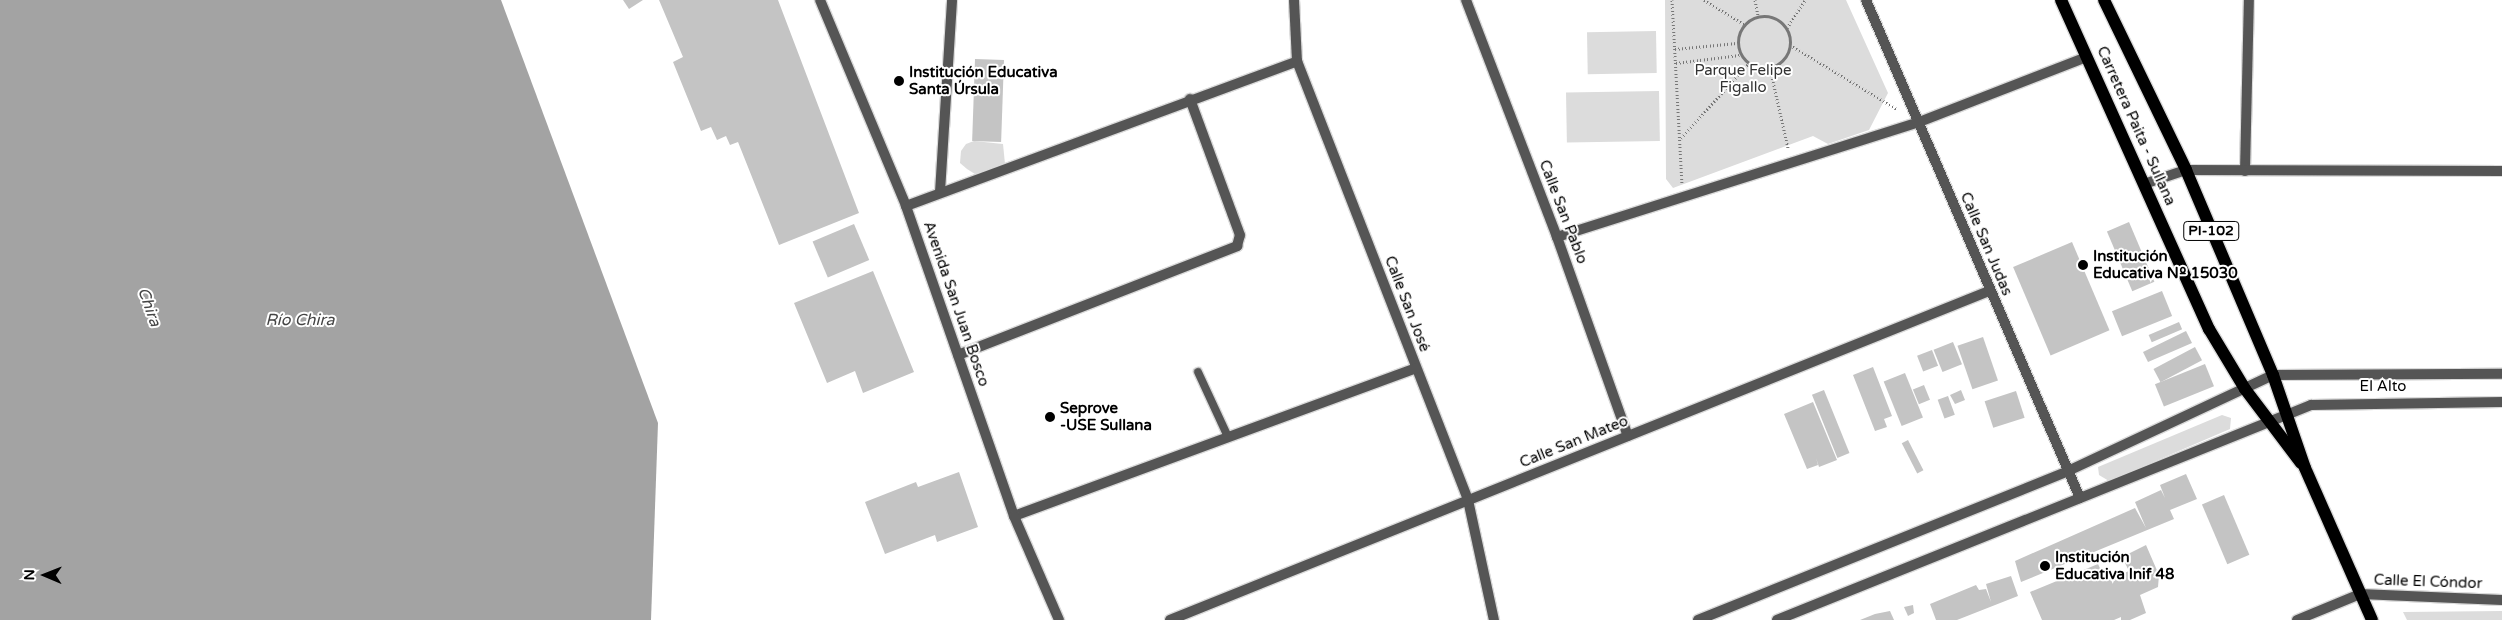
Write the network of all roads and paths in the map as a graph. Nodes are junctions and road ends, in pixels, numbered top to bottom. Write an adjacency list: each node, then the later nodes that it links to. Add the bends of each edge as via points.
1 (820, 0): 35 (street, Avenida San Juan Bosco)
2 (952, 0): 33 (street)
3 (1294, 0): 21 (street, Calle San José)
4 (1466, 0): 36 (street, Calle San Pablo)
5 (1672, 0): 18 (path)
6 (1704, 0): 14 (path)
7 (1755, 0): 13 (path)
8 (1805, 0): 15 (path)
9 (1866, 0): 26 (street, Calle San Judas)
10 (2061, 0): 20 (main road, Carretera Paita - Sullana / PI-102)
11 (2104, 0): 29 (main road, Carretera Paita - Sullana / PI-102)
12 (2249, 0): 30 (street)
13 (1758, 15): 14 (path); 15 (path, via 1779,20)
14 (1744, 24): 16 (path)
15 (1787, 28): 17 (path)
16 (1737, 43): 18 (path); 19 (path)
17 (1790, 45): 24 (path, via 1780,63); 26 (path)
18 (1675, 49): 22 (path)
19 (1740, 56): 22 (path); 23 (path)
20 (2087, 57): 26 (street); 32 (main road, Carretera Paita - Sullana / PI-102)
21 (1297, 61): 25 (street); 39 (street, Calle San José)
22 (1676, 63): 27 (path)
23 (1748, 64): 24 (path); 27 (path)
24 (1770, 68): 28 (path)
25 (1190, 99): 33 (street); 38 (street, via 1240,235 1237,246)
26 (1919, 122): 28 (street); 37 (street, Calle San Judas)
27 (1680, 138): 34 (path)
28 (1791, 161): 34 (street)
29 (2186, 170): 30 (street); 32 (street); 42 (main road, Carretera Paita - Sullana / PI-102)
30 (2245, 171): 31 (street)
31 (2502, 171)
32 (2144, 184): 43 (main road, Carretera Paita - Sullana / PI-102, via 2209,329)
33 (940, 192): 35 (street)
34 (1682, 196): 36 (street)
35 (906, 206): 38 (street, Avenida San Juan Bosco)
36 (1557, 237): 47 (street, Calle San Pablo)
37 (1989, 291): 47 (street, Calle San Mateo); 50 (street, Calle San Judas)
38 (958, 355): 53 (street, Avenida San Juan Bosco)
39 (1416, 368): 48 (street); 52 (street, Calle San José)
40 (1198, 372): 48 (lane)
41 (2502, 374): 42 (street, El Alto)
42 (2273, 376): 43 (street); 45 (main road, Carretera Paita - Sullana / PI-102)
43 (2245, 389): 46 (main road, Carretera Paita - Sullana / PI-102); 50 (street)
44 (2502, 402): 45 (street, El Alto, via 2328,403)
45 (2288, 414): 46 (street, El Alto); 49 (main road, Carretera Paita - Sullana / PI-102)
46 (2267, 421): 49 (main road, Carretera Paita - Sullana / PI-102); 51 (street, El Alto)
47 (1628, 436): 52 (street, Calle San Mateo)
48 (1228, 437): 53 (street)
49 (2305, 468): 54 (main road, Carretera Paita - Sullana / PI-102)
50 (2068, 471): 51 (street, Calle San Judas); 59 (street)
51 (2080, 498): 60 (street, El Alto)
52 (1468, 500): 57 (street, Calle San Mateo); 58 (street, Calle San José)
53 (1014, 516): 56 (street, Avenida San Juan Bosco)
54 (2360, 594): 55 (street, Calle El Cóndor); 61 (street, Calle El Cóndor); 62 (main road, Carretera Paita - Sullana / PI-102)
55 (2502, 600)
56 (1059, 620)
57 (1170, 620)
58 (1494, 620)
59 (1698, 620)
60 (1777, 620)
61 (2297, 620)
62 (2372, 620)

